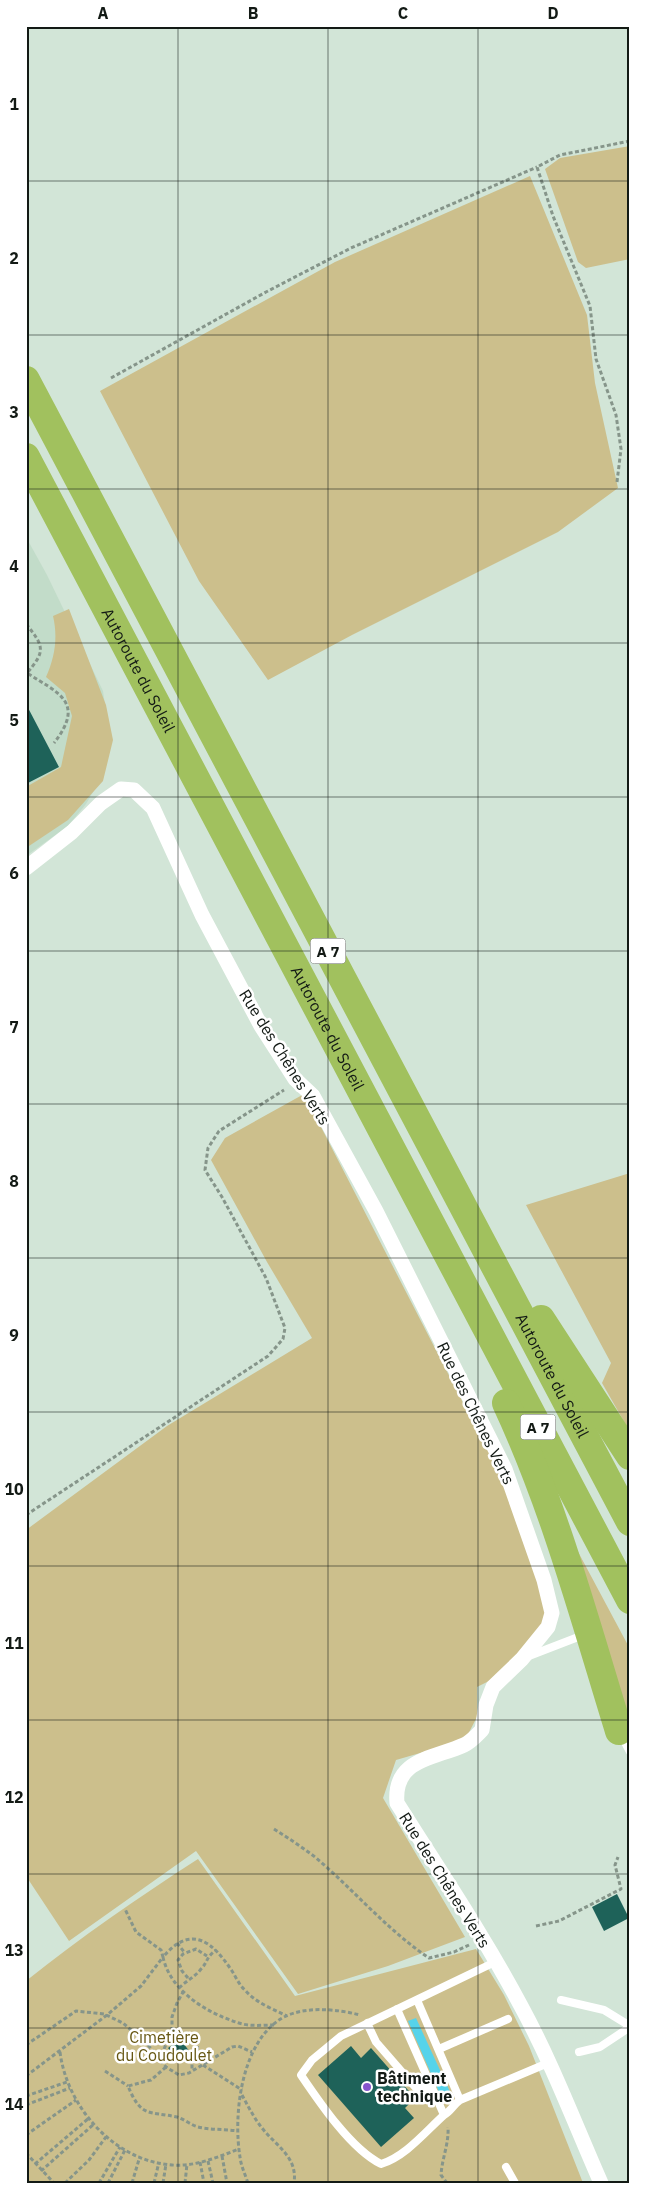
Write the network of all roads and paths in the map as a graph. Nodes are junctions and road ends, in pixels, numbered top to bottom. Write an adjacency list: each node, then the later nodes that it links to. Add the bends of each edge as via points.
1 (630, 141): 2 (path, via 560,155)
2 (537, 167): 3 (path, via 352,248); 6 (path, via 553,216 590,306 596,359 616,415 621,449)
3 (111, 378)
4 (26, 380): 11 (highway, Autoroute du Soleil / A 7)
5 (26, 457): 12 (highway, Autoroute du Soleil / A 7)
6 (617, 482)
7 (26, 624): 8 (path, via 40,641 40,654 27,673 60,694 66,702 67,716 62,733)
8 (54, 743)
9 (26, 868): 10 (street, Rue des Chênes Verts, via 72,832 101,803 121,789 134,790 153,808 202,915 261,1026)
10 (295, 1079): 14 (path, via 287,1088 219,1131 208,1148 206,1170 266,1278 285,1328 283,1339 268,1356); 18 (street, Rue des Chênes Verts, via 313,1096 376,1211 505,1469 544,1580 552,1613 548,1627)
11 (479, 1237): 13 (highway, via 542,1320); 15 (highway, Autoroute du Soleil / A 7)
12 (446, 1253): 16 (highway, Autoroute du Soleil / A 7); 17 (highway, via 485,1357 539,1480)
13 (630, 1456)
14 (26, 1515)
15 (630, 1522)
16 (630, 1600)
17 (589, 1633): 18 (lane); 19 (highway)
18 (522, 1658): 24 (street, Rue des Chênes Verts, via 493,1687 486,1704 482,1730 466,1744 413,1764 402,1774 396,1788 397,1803)
19 (624, 1742)
20 (274, 1828): 24 (path, via 314,1856 368,1908 429,1958 454,1952)
21 (618, 1856): 23 (path, via 615,1865 621,1889 559,1921)
22 (125, 1909): 29 (path, via 136,1932 161,1950)
23 (536, 1926)
24 (482, 1937): 30 (street, Rue des Chênes Verts)
25 (177, 1943): 26 (path, via 191,1937); 27 (path); 29 (path)
26 (216, 1950): 28 (path); 38 (path, via 244,1990 259,2002)
27 (185, 1953): 28 (path, via 196,1949); 31 (path, via 178,1960)
28 (207, 1956): 31 (path, via 200,1972)
29 (163, 1957): 32 (path, via 165,1967); 37 (path, via 141,1986)
30 (495, 1962): 34 (lane); 50 (street, Rue des Chênes Verts, via 522,2006)
31 (188, 1978): 32 (path)
32 (179, 1988): 33 (path)
33 (183, 1992): 41 (path, via 210,2011 236,2023); 43 (path, via 172,2017)
34 (417, 2000): 36 (lane); 45 (lane)
35 (561, 2000): 42 (lane, via 604,2010)
36 (397, 2010): 40 (lane); 58 (lane)
37 (106, 2015): 44 (path, via 76,2011); 46 (path); 49 (path, via 139,2036)
38 (288, 2016): 40 (path, via 339,2010 360,2015); 41 (path)
39 (508, 2018): 45 (lane)
40 (367, 2023): 58 (lane, via 376,2042 416,2088); 67 (lane, via 341,2036 312,2060 301,2075 327,2112 370,2159 381,2164 389,2162 410,2146)
41 (274, 2025): 47 (path)
42 (630, 2026): 48 (lane, via 600,2047)
43 (172, 2030): 49 (path); 54 (path, via 189,2034 196,2040 198,2047 192,2060)
44 (26, 2044)
45 (439, 2049): 65 (lane)
46 (60, 2052): 55 (path); 56 (path)
47 (252, 2052): 51 (path, via 232,2047); 61 (path)
48 (579, 2052)
49 (160, 2061): 52 (path)
50 (548, 2063): 65 (lane); 108 (street, Rue des Chênes Verts)
51 (203, 2065): 54 (path); 61 (path)
52 (166, 2067): 54 (path, via 179,2075); 57 (path, via 151,2080)
53 (105, 2071): 57 (path)
54 (192, 2071)
55 (26, 2076)
56 (67, 2082): 59 (path); 60 (path)
57 (128, 2086): 70 (path, via 137,2104 151,2114 178,2118 198,2127)
58 (432, 2086): 67 (lane)
59 (70, 2088): 62 (path); 64 (path)
60 (47, 2089): 62 (path); 63 (path)
61 (242, 2092): 70 (path); 105 (path, via 262,2129 287,2153 293,2165)
62 (48, 2097): 66 (path)
63 (26, 2098): 66 (path)
64 (76, 2100): 68 (path); 72 (path)
65 (460, 2100): 67 (lane)
66 (27, 2105)
67 (444, 2115): 106 (path, via 449,2140 443,2154 442,2175)
68 (90, 2118): 69 (path); 71 (path)
69 (94, 2124): 73 (path); 74 (path)
70 (238, 2131): 77 (path)
71 (72, 2133): 74 (path); 76 (path)
72 (26, 2136)
73 (106, 2137): 75 (path); 94 (path, via 89,2160)
74 (77, 2139): 80 (path)
75 (120, 2147): 78 (path); 89 (path)
76 (54, 2148): 80 (path); 86 (path)
77 (239, 2149): 82 (path); 104 (path)
78 (125, 2150): 81 (path); 91 (path)
79 (26, 2152): 86 (path)
80 (60, 2154): 92 (path)
81 (140, 2156): 84 (path); 97 (path)
82 (222, 2156): 83 (path); 103 (path)
83 (208, 2161): 85 (path); 102 (path)
84 (159, 2162): 87 (path); 98 (path)
85 (200, 2162): 88 (path); 101 (path)
86 (35, 2164): 92 (path)
87 (166, 2164): 88 (path); 99 (path)
88 (187, 2164): 100 (path)
89 (109, 2166): 91 (path); 95 (path)
90 (506, 2167): 107 (lane)
91 (116, 2169): 96 (path)
92 (41, 2171): 93 (path)
93 (54, 2183)
94 (65, 2183)
95 (99, 2183)
96 (108, 2183)
97 (132, 2183)
98 (154, 2183)
99 (163, 2183)
100 (185, 2183)
101 (204, 2183)
102 (213, 2183)
103 (227, 2183)
104 (248, 2183)
105 (294, 2183)
106 (447, 2183)
107 (515, 2183)
108 (601, 2183)

